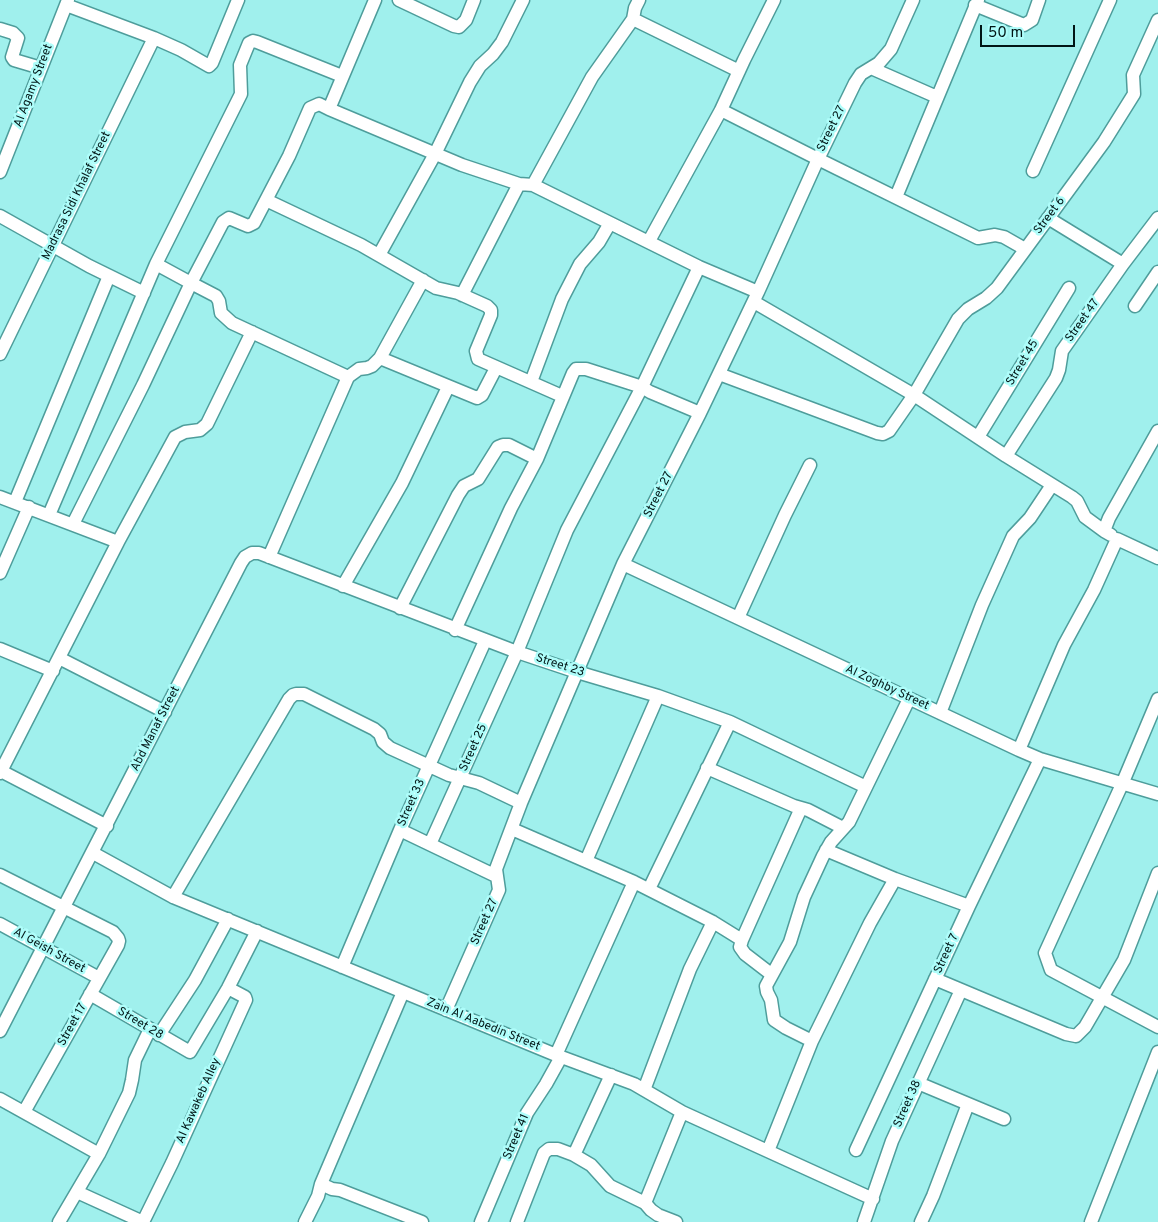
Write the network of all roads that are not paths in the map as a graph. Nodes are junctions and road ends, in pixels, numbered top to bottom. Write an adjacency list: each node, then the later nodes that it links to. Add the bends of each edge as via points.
1 (238, 0): 16 (street, via 209,66)
2 (399, 0): 3 (street, via 459,27 466,20)
3 (474, 0)
4 (523, 0): 24 (street, via 502,42 470,82)
5 (639, 0): 13 (street)
6 (774, 0): 19 (street)
7 (912, 0): 18 (street, Street 27, via 891,48)
8 (1039, 0): 12 (street, via 1032,20 1024,25)
9 (1110, 0): 26 (street)
10 (372, 1): 20 (street)
11 (67, 3): 16 (street); 17 (street, Al Agamy Street)
12 (976, 3): 21 (street)
13 (633, 19): 19 (street); 29 (street, via 592,76)
14 (1158, 20): 33 (street, Street 6, via 1134,75 1132,97 1090,162)
15 (0, 29): 17 (street, via 18,38 12,57 14,60)
16 (154, 38): 37 (street, Madrasa Sidi Khalaf Street)
17 (41, 68): 27 (street, Al Agamy Street)
18 (871, 68): 21 (street); 25 (street, Street 27, via 858,78)
19 (739, 71): 23 (street)
20 (342, 76): 22 (street); 40 (street, via 256,42 249,43 240,65 241,94)
21 (937, 97): 30 (street)
22 (329, 109): 24 (street); 31 (street, via 319,104 310,108)
23 (721, 110): 25 (street); 36 (street)
24 (435, 154): 28 (street); 39 (street)
25 (818, 159): 30 (street); 50 (street, Street 27)
26 (1033, 171)
27 (0, 172)
28 (518, 184): 29 (street); 49 (street)
29 (533, 185): 35 (street)
30 (896, 197): 38 (street, via 978,238 1004,237)
31 (266, 200): 39 (street); 46 (street, via 251,225 229,218 222,222)
32 (0, 216): 37 (street)
33 (1048, 218): 38 (street, Street 6); 41 (street)
34 (1158, 218): 41 (street, Street 47)
35 (610, 223): 36 (street); 58 (street, via 580,264 562,299)
36 (649, 241): 42 (street)
37 (52, 246): 44 (street); 53 (street, Madrasa Sidi Khalaf Street)
38 (1025, 249): 61 (street, Street 6, via 992,294 958,319)
39 (380, 255): 45 (street)
40 (156, 264): 46 (street); 48 (street)
41 (1123, 264): 66 (street, Street 47, via 1062,352 1056,378)
42 (699, 267): 50 (street); 60 (street, Street 25)
43 (1158, 272): 51 (street)
44 (109, 276): 48 (street); 71 (street)
45 (423, 280): 49 (street, via 436,288); 54 (street)
46 (192, 282): 52 (street, via 216,296 221,313 227,320); 74 (street)
47 (1069, 288): 65 (street, Street 45)
48 (144, 293): 73 (street)
49 (462, 295): 55 (street, via 491,310 476,355 481,362)
50 (756, 297): 56 (street, Street 27); 61 (street)
51 (1135, 306)
52 (252, 332): 57 (street); 77 (street, via 209,420 200,430 175,437)
53 (0, 354)
54 (380, 358): 57 (street, via 372,366 359,368); 59 (street)
55 (496, 368): 58 (street); 59 (street, via 479,398)
56 (719, 374): 61 (street, Street 6, via 880,434 889,431); 63 (street, Street 27)
57 (348, 377): 79 (street)
58 (531, 382): 62 (street)
59 (448, 387): 83 (street, via 402,483)
60 (642, 387): 62 (street, via 581,368 573,373); 63 (street); 89 (street, Street 25, via 567,530)
61 (914, 395): 65 (street)
62 (562, 396): 67 (street)
63 (700, 413): 81 (street, Street 27)
64 (1158, 431): 75 (street)
65 (978, 437): 66 (street)
66 (1006, 456): 69 (street)
67 (537, 459): 84 (street, via 509,445 498,447 478,479 464,486); 86 (street)
68 (810, 464): 85 (street)
69 (1052, 485): 75 (street, via 1072,497 1085,517); 97 (street, via 1030,518 1013,536)
70 (0, 497): 71 (street)
71 (15, 502): 72 (street)
72 (29, 507): 73 (street); 82 (street)
73 (49, 515): 74 (street)
74 (73, 524): 77 (street)
75 (1104, 531): 76 (street)
76 (1117, 539): 80 (street); 99 (street, via 1064,645)
77 (118, 542): 90 (street)
78 (252, 553): 79 (street, Street 23); 96 (street, Abd Manaf Street, via 241,563)
79 (269, 557): 83 (street, Street 23)
80 (1158, 557)
81 (623, 564): 85 (street, Al Zoghby Street); 92 (street, Street 27)
82 (0, 573)
83 (343, 586): 84 (street, Street 23)
84 (400, 608): 86 (street, Street 23)
85 (738, 618): 94 (street, Al Zoghby Street)
86 (455, 630): 87 (street, Street 23)
87 (485, 641): 89 (street, Street 23); 101 (street, Street 33)
88 (0, 649): 91 (street)
89 (517, 652): 92 (street, Street 23); 104 (street, Street 25)
90 (59, 658): 91 (street); 96 (street)
91 (53, 670): 103 (street)
92 (577, 672): 93 (street, Street 23); 108 (street, Street 27)
93 (658, 696): 98 (street, Street 23); 117 (street)
94 (909, 699): 97 (street, Al Zoghby Street); 106 (street)
95 (1158, 699): 105 (street)
96 (165, 712): 110 (street, Abd Manaf Street)
97 (940, 713): 99 (street, Al Zoghby Street)
98 (730, 722): 102 (street); 106 (street, Street 23)
99 (1019, 750): 100 (street, Al Zoghby Street)
100 (1040, 759): 105 (street, Al Zoghby Street); 125 (street, Street 7)
101 (429, 766): 104 (street); 113 (street, Street 33); 124 (street, via 390,748 374,729 304,694 293,695)
102 (707, 768): 109 (street); 123 (street)
103 (1, 772): 110 (street)
104 (460, 778): 108 (street, via 479,783); 114 (street, Street 25)
105 (1123, 782): 107 (street, Al Zoghby Street); 141 (street, via 1045,953 1051,970)
106 (866, 787): 111 (street)
107 (1158, 794)
108 (521, 803): 112 (street, Street 27)
109 (801, 808): 111 (street); 131 (street)
110 (107, 826): 116 (street, Abd Manaf Street)
111 (843, 828): 115 (street)
112 (512, 829): 117 (street); 119 (street, Street 27)
113 (400, 830): 114 (street); 133 (street, Street 33)
114 (430, 844): 119 (street)
115 (826, 850): 121 (street); 134 (street, via 804,897 790,942)
116 (93, 853): 124 (street, Zain Al Aabedin Street); 126 (street, Abd Manaf Street)
117 (586, 861): 122 (street)
118 (0, 875): 126 (street)
119 (496, 876): 143 (street, Street 27, via 499,890)
120 (1157, 876): 141 (street, via 1124,960)
121 (896, 879): 125 (street); 147 (street, via 870,923)
122 (634, 882): 123 (street); 149 (street, Street 41)
123 (649, 889): 128 (street)
124 (173, 897): 127 (street, Zain Al Aabedin Street)
125 (970, 906): 136 (street, Street 7)
126 (65, 908): 132 (street, Abd Manaf Street); 135 (street, Street 17, via 113,932 118,938 118,945)
127 (228, 919): 130 (street, Zain Al Aabedin Street); 146 (street, via 195,980)
128 (713, 922): 131 (street); 152 (street, via 690,969)
129 (0, 924): 132 (street, Al Geish Street)
130 (257, 931): 133 (street, Zain Al Aabedin Street); 137 (street)
131 (742, 940): 134 (street, via 740,947 744,954)
132 (44, 948): 135 (street, Al Geish Street); 142 (street, Abd Manaf Street)
133 (342, 967): 139 (street, Zain Al Aabedin Street)
134 (771, 974): 147 (street, via 766,986 774,1020)
135 (99, 978): 140 (street, Street 17)
136 (935, 979): 138 (street); 158 (street, Street 7)
137 (228, 988): 146 (street, Street 28, via 190,1052); 168 (street, Al Kawakeb Alley, via 246,1000)
138 (961, 990): 141 (street, via 1072,1036 1085,1027); 151 (street, Street 38)
139 (403, 992): 143 (street, Zain Al Aabedin Street); 162 (street)
140 (90, 994): 146 (street, Street 28); 155 (street, Street 17)
141 (1102, 996): 144 (street)
142 (6, 1006): 145 (street, Abd Manaf Street)
143 (446, 1010): 149 (street, Zain Al Aabedin Street)
144 (1158, 1027)
145 (0, 1031)
146 (154, 1032): 160 (street, via 135,1060 129,1093)
147 (812, 1041): 159 (street)
148 (1158, 1052): 176 (street)
149 (558, 1056): 150 (street, Zain Al Aabedin Street); 171 (street, Street 41, via 546,1084 527,1112)
150 (611, 1075): 152 (street, Zain Al Aabedin Street); 161 (street)
151 (918, 1083): 154 (street); 164 (street, Street 38, via 892,1141)
152 (644, 1090): 156 (street, Zain Al Aabedin Street)
153 (0, 1098): 155 (street)
154 (968, 1104): 157 (street); 175 (street)
155 (24, 1112): 160 (street)
156 (682, 1112): 159 (street, Zain Al Aabedin Street); 165 (street)
157 (1004, 1119)
158 (856, 1150)
159 (768, 1151): 164 (street, Zain Al Aabedin Street)
160 (99, 1154): 163 (street)
161 (574, 1155): 165 (street, via 590,1165 610,1186); 172 (street, via 558,1149 544,1153)
162 (321, 1184): 166 (street); 169 (street)
163 (77, 1192): 167 (street); 168 (street)
164 (873, 1198): 174 (street, Street 38)
165 (646, 1203): 173 (street, via 658,1215)
166 (400, 1218): 170 (street)
167 (59, 1222)
168 (143, 1222)
169 (305, 1222)
170 (422, 1222)
171 (481, 1222)
172 (517, 1222)
173 (676, 1222)
174 (864, 1222)
175 (921, 1222)
176 (1091, 1222)

